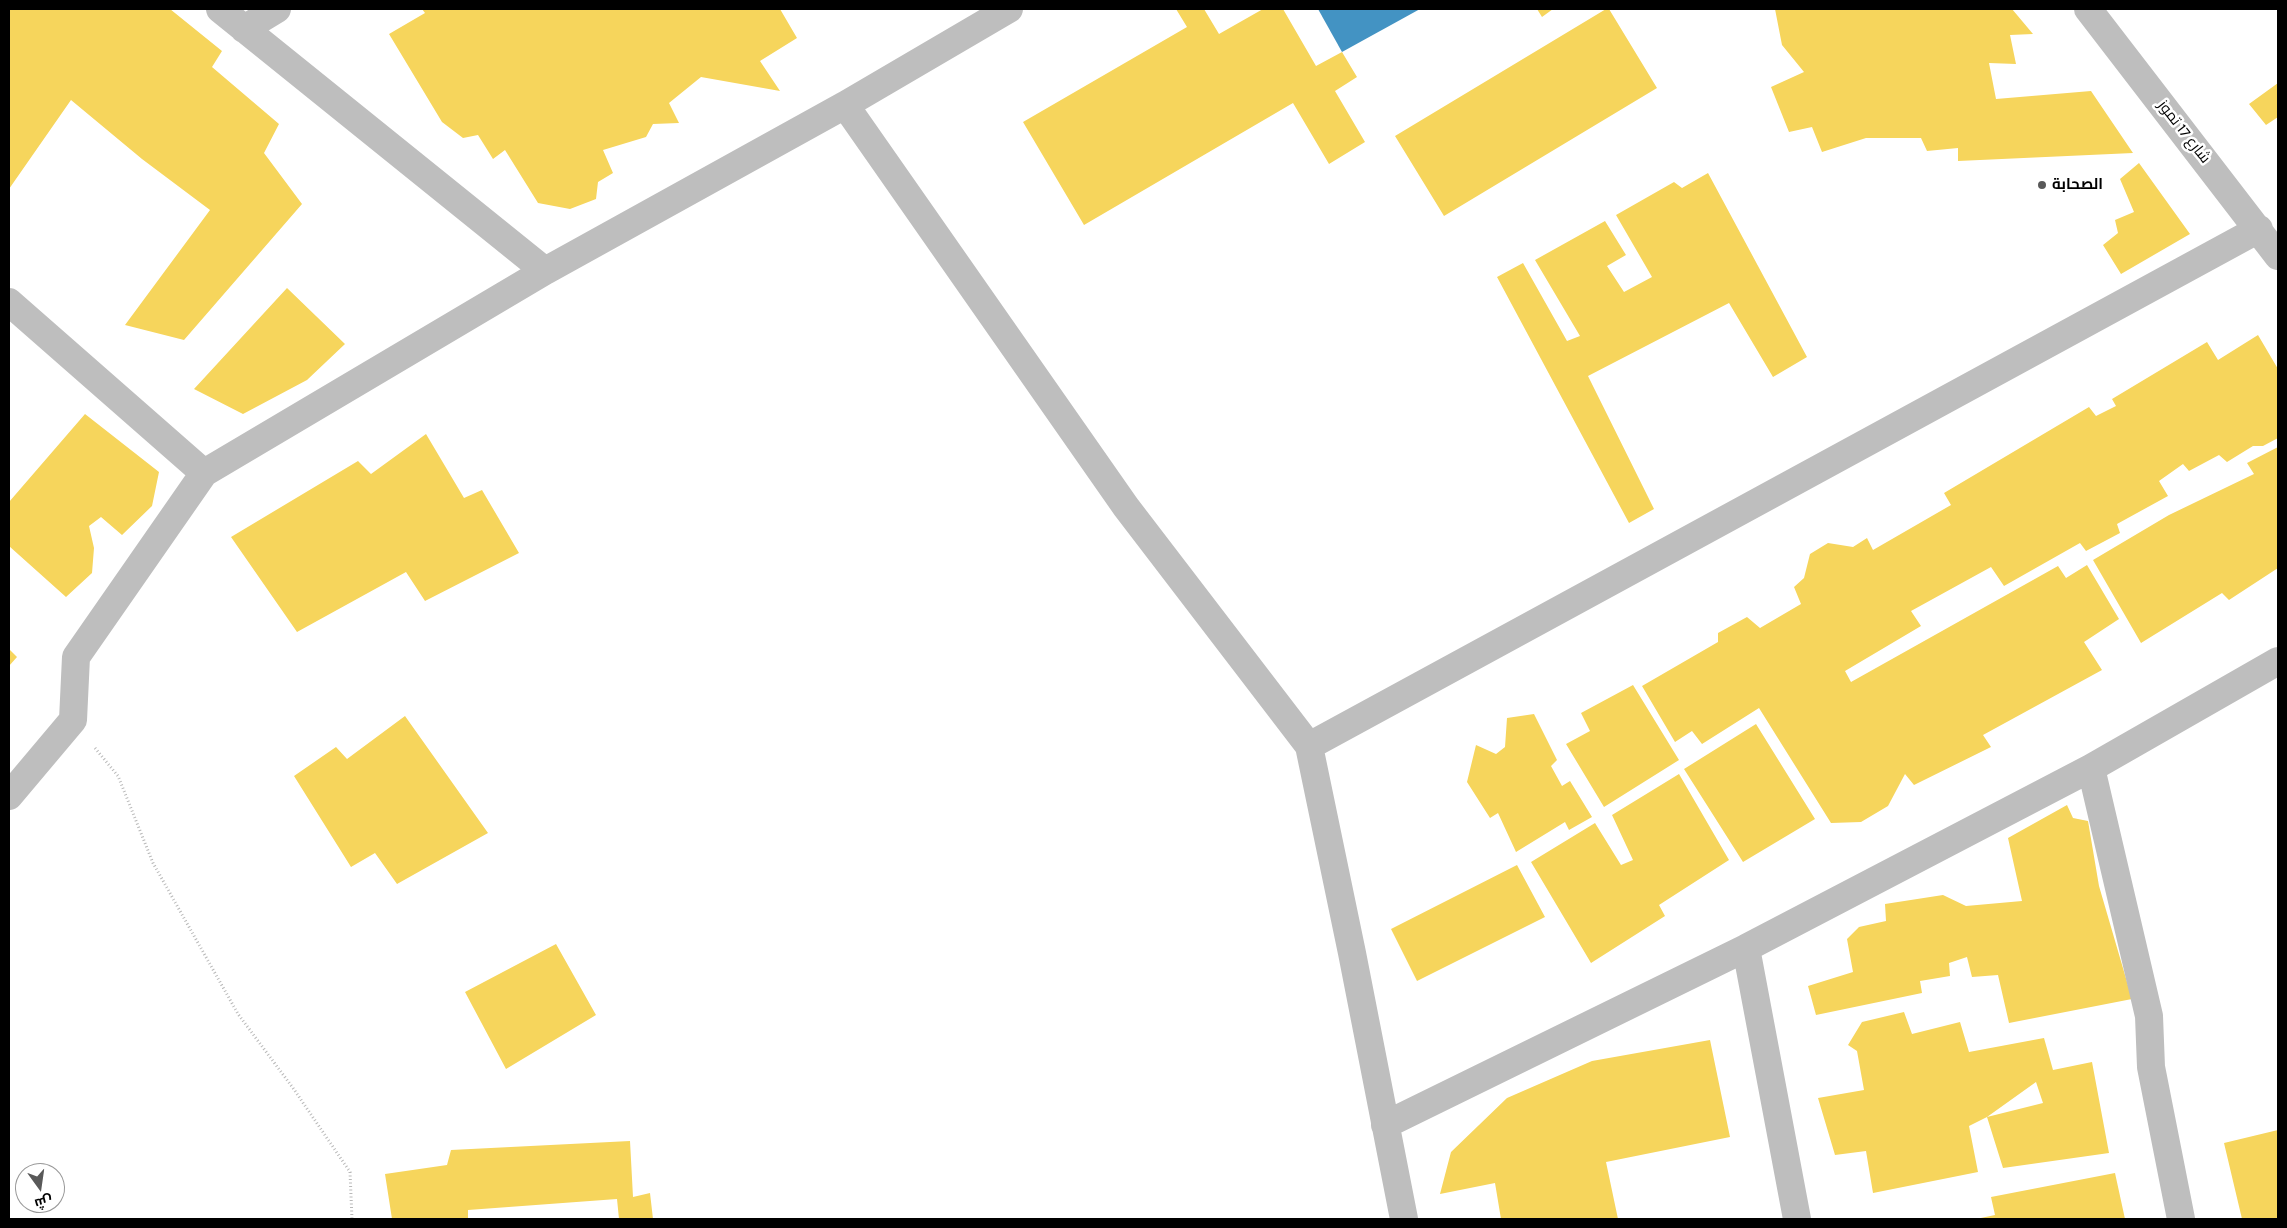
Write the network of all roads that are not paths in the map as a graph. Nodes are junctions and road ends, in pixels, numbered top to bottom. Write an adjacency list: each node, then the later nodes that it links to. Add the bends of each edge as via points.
1 (220, 9): 5 (street)
2 (277, 9): 5 (street)
3 (1009, 9): 6 (street)
4 (2088, 9): 7 (street, شارع 17 تموز)
5 (244, 29): 9 (street)
6 (845, 105): 9 (street); 13 (street, via 1126,507)
7 (2259, 229): 8 (street, شارع 17 تموز); 13 (street)
8 (2278, 256)
9 (544, 271): 11 (street)
10 (9, 302): 11 (street)
11 (204, 474): 15 (street, via 76,658 73,720)
12 (2278, 661): 14 (street)
13 (1309, 746): 17 (street)
14 (2091, 768): 16 (street); 20 (street, via 2149,1016 2150,1067)
15 (9, 796)
16 (1746, 948): 17 (street); 19 (street)
17 (1385, 1125): 18 (street)
18 (1404, 1219)
19 (1797, 1219)
20 (2182, 1219)

